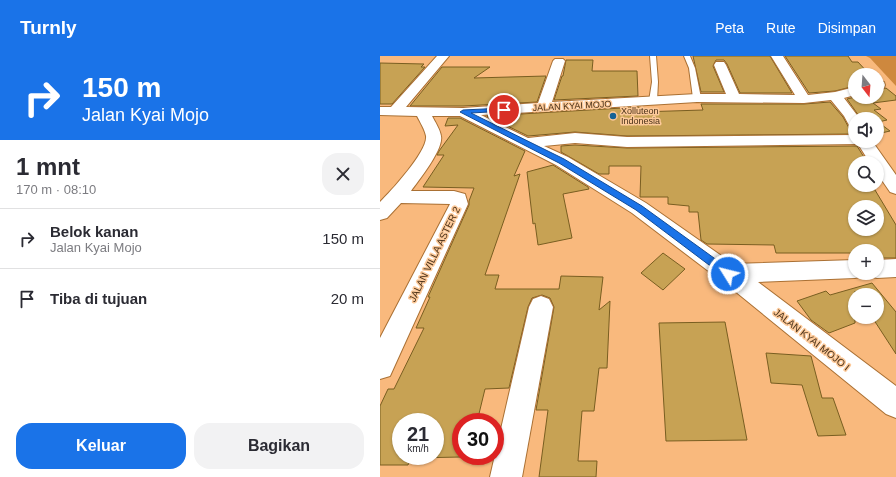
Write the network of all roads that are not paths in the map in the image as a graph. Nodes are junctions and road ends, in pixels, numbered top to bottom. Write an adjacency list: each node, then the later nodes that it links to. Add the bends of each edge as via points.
1 (443, 56): 15 (street)
2 (653, 56): 12 (lane)
3 (687, 56): 9 (lane, via 692,68)
4 (777, 56): 11 (street)
5 (559, 61): 13 (street)
6 (720, 65): 10 (street)
7 (848, 93): 8 (street, JALAN KYAI MOJO)
8 (835, 96): 11 (street, JALAN KYAI MOJO); 18 (street)
9 (697, 98): 10 (street, JALAN KYAI MOJO); 12 (street, JALAN KYAI MOJO)
10 (734, 98): 11 (street, JALAN KYAI MOJO)
11 (804, 99)
12 (653, 101): 13 (street, JALAN KYAI MOJO)
13 (544, 107): 17 (street, JALAN KYAI MOJO)
14 (380, 111): 15 (street, JALAN KYAI MOJO)
15 (395, 111): 16 (street, JALAN KYAI MOJO)
16 (423, 112): 17 (street, JALAN KYAI MOJO); 23 (street, via 434,141 420,167)
17 (463, 112): 20 (street, JALAN KYAI MOJO I)
18 (848, 112)
19 (848, 140): 20 (street, via 628,142 575,138)
20 (525, 142): 28 (street, JALAN KYAI MOJO I, via 562,161 639,208)
21 (869, 148): 22 (street)
22 (896, 188)
23 (395, 197): 24 (street); 30 (street, JALAN VILLA ASTER 2, via 454,197 458,199 459,204)
24 (380, 213)
25 (896, 268): 27 (street)
26 (848, 269): 28 (street)
27 (884, 269)
28 (728, 274): 31 (street, JALAN KYAI MOJO I)
29 (541, 307): 32 (street)
30 (380, 366)
31 (896, 404)
32 (506, 477)

